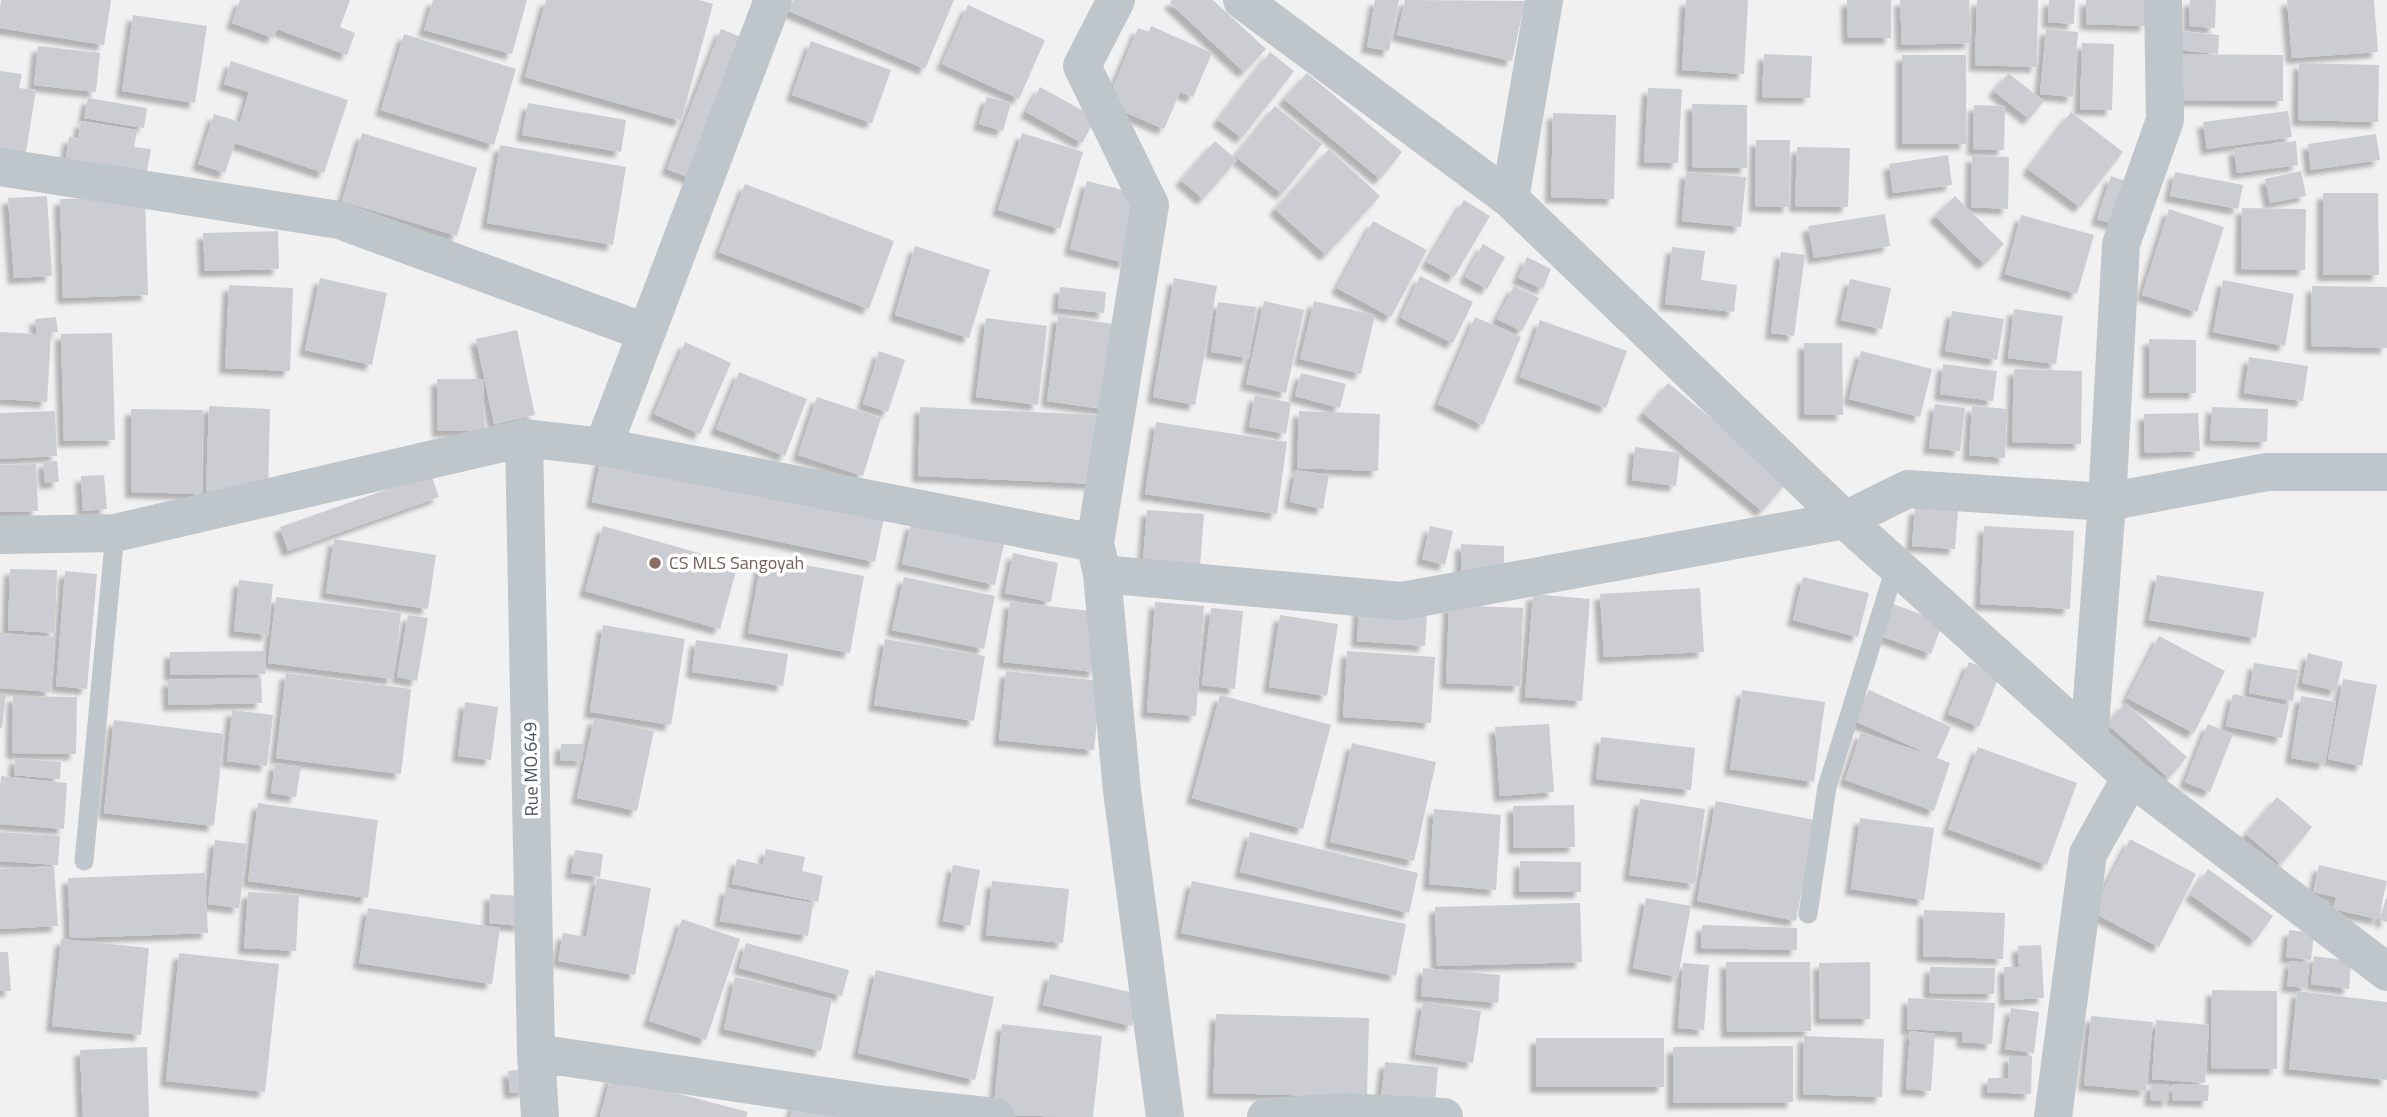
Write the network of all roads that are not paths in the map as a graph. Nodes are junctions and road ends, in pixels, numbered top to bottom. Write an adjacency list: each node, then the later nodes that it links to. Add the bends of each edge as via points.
1 (773, 0): 8 (street)
2 (1116, 0): 16 (street, via 1082,66 1150,205)
3 (1242, 0): 7 (street)
4 (1544, 0): 7 (street)
5 (2162, 0): 12 (street, via 2165,120 2121,244)
6 (0, 167): 8 (street, via 339,220)
7 (1510, 199): 13 (street)
8 (645, 332): 10 (street)
9 (533, 439): 10 (street); 14 (street); 23 (street, Rue MO.649)
10 (603, 447): 16 (street)
11 (2387, 472): 12 (street, via 2267,472)
12 (2106, 502): 13 (street, via 1908,489); 18 (street)
13 (1845, 520): 16 (street, via 1402,601); 17 (street)
14 (115, 533): 15 (street); 20 (lane)
15 (0, 535)
16 (1098, 558): 26 (street, via 1122,791)
17 (1896, 565): 18 (street); 21 (lane, via 1827,787)
18 (2089, 739): 19 (street)
19 (2131, 777): 22 (street); 29 (street, via 2088,855)
20 (84, 861)
21 (1808, 914)
22 (2387, 972)
23 (536, 1053): 24 (street, Rue MO.649); 25 (street)
24 (540, 1117)
25 (996, 1117)
26 (1165, 1117)
27 (1266, 1117): 28 (street, via 1345,1112)
28 (1444, 1117)
29 (2053, 1117)

